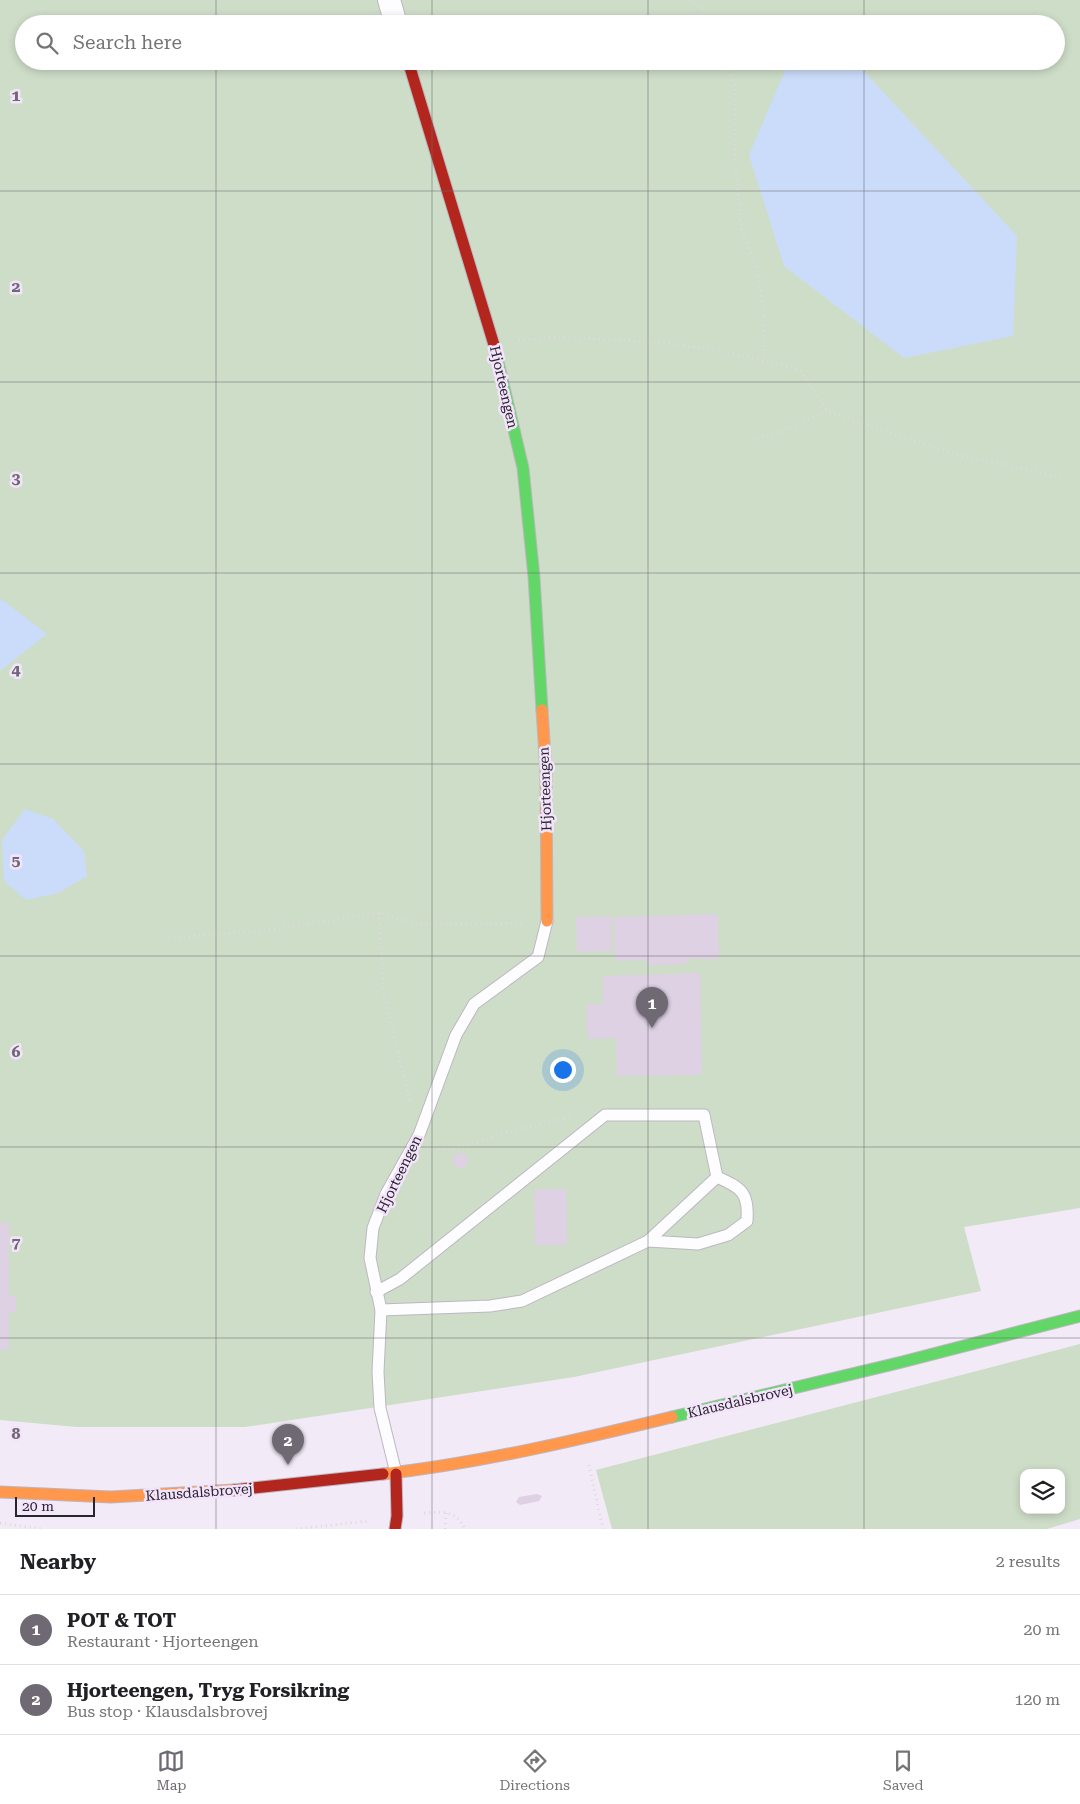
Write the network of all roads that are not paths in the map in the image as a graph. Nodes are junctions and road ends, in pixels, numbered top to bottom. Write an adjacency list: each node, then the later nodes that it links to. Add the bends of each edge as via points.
1 (389, 0): 2 (street)
2 (393, 15)
3 (411, 70): 4 (street, Hjorteengen, via 493,342 523,468 534,577 546,771)
4 (547, 922): 7 (lane, Hjorteengen, via 538,958 474,1004 456,1035 417,1139 386,1194 373,1228 370,1258)
5 (718, 1177): 6 (lane); 6 (lane, via 737,1186 748,1203 747,1221 728,1235 698,1244); 7 (lane, via 704,1115 605,1115 400,1279)
6 (648, 1241): 8 (lane, via 522,1301 490,1306)
7 (376, 1292): 8 (lane, Hjorteengen)
8 (381, 1310): 10 (lane, Hjorteengen, via 380,1408)
9 (1080, 1316): 10 (street, Klausdalsbrovej, via 585,1438)
10 (396, 1474): 11 (street, Klausdalsbrovej, via 209,1493 110,1497); 12 (street)
11 (0, 1492)
12 (395, 1529)

